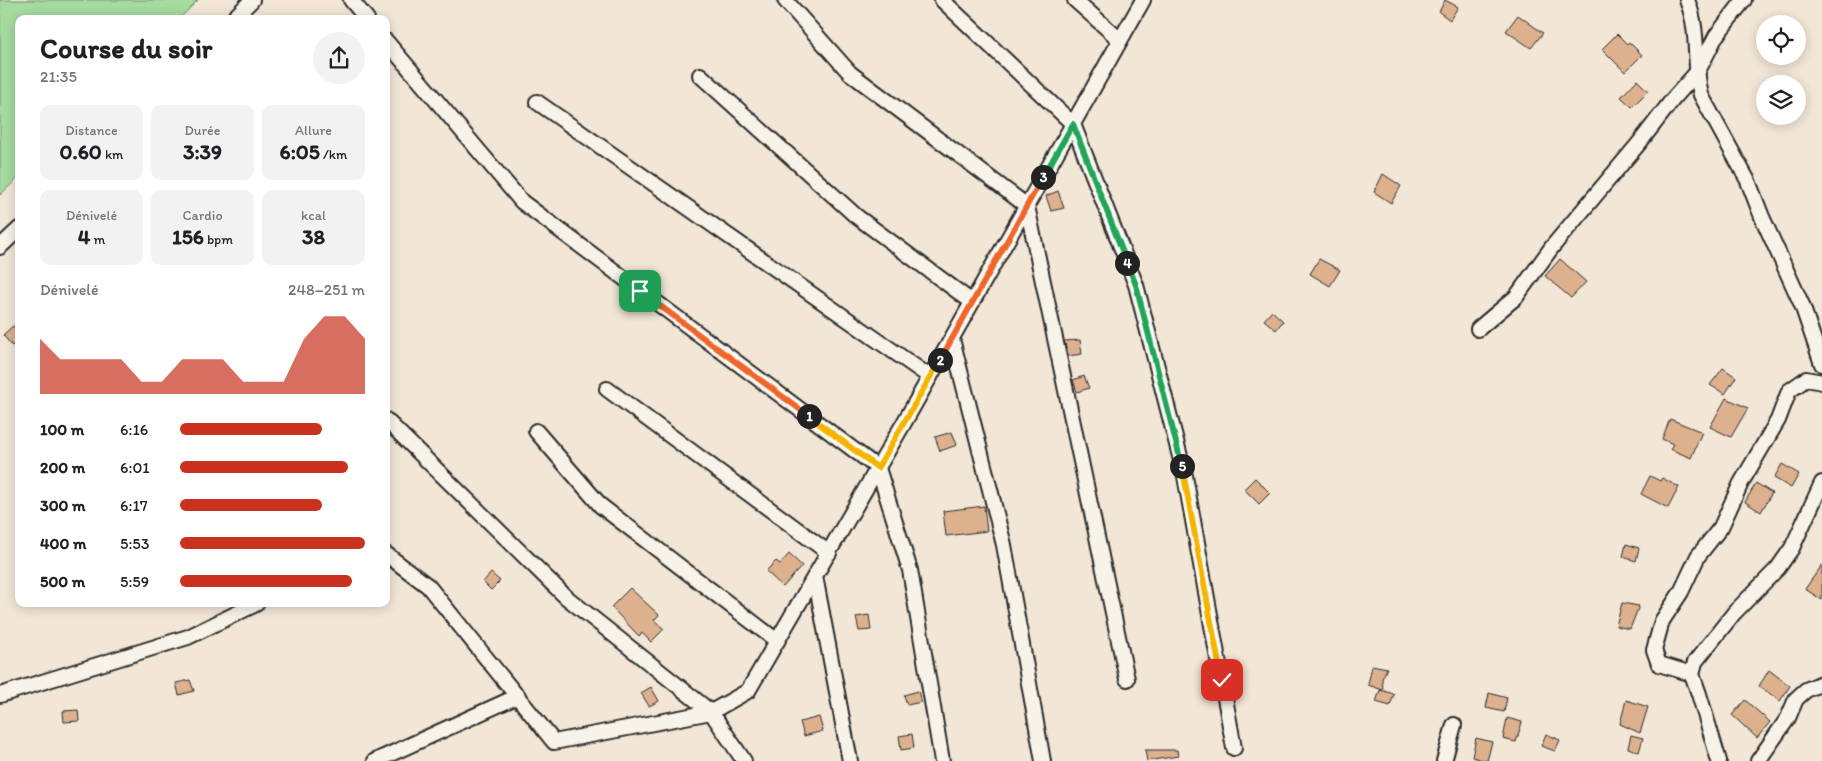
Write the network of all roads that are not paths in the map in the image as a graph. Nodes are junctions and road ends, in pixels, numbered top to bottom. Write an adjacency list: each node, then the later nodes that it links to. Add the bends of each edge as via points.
1 (252, 0): 9 (street)
2 (351, 0): 10 (street)
3 (785, 0): 17 (street, via 850,73)
4 (942, 0): 16 (street)
5 (1075, 0): 11 (street)
6 (1143, 0): 11 (street)
7 (1687, 0): 13 (street, via 1697,38)
8 (1744, 0): 13 (street, via 1716,36)
9 (237, 15)
10 (364, 15)
11 (1120, 40): 16 (street)
12 (390, 46): 29 (street, via 522,202)
13 (1698, 71): 21 (street, via 1552,247 1516,297); 23 (street, via 1701,95 1748,181 1802,305)
14 (700, 75): 20 (street, via 856,216)
15 (537, 102): 24 (street)
16 (1073, 124): 17 (street); 43 (street, via 1141,304 1185,476)
17 (1027, 206): 20 (street); 37 (street)
18 (15, 233): 19 (street)
19 (0, 247)
20 (972, 302): 22 (street)
21 (1478, 329)
22 (952, 339): 24 (street); 48 (street, via 1004,544)
23 (1822, 364)
24 (930, 377): 29 (street)
25 (1822, 382): 36 (street, via 1806,379 1789,391 1778,420 1741,482 1721,527 1698,556 1682,592 1662,621 1654,650 1659,664)
26 (606, 389): 31 (street)
27 (390, 424): 41 (street, via 566,596)
28 (536, 431): 35 (street, via 601,506)
29 (878, 468): 31 (street); 47 (street, via 910,570)
30 (1822, 483): 36 (street, via 1792,548 1778,568 1713,638 1696,662)
31 (829, 553): 33 (street)
32 (390, 557): 40 (street, via 428,586)
33 (815, 576): 35 (street); 46 (street)
34 (250, 607): 39 (street, via 188,636)
35 (777, 642): 41 (street, via 748,691)
36 (1692, 674): 50 (street)
37 (1127, 679)
38 (1822, 683): 51 (street, via 1796,699 1788,718)
39 (0, 695)
40 (518, 696): 41 (street, via 554,742); 44 (street)
41 (711, 712): 45 (street)
42 (1454, 725): 49 (street)
43 (1234, 748)
44 (375, 761)
45 (744, 761)
46 (850, 761)
47 (942, 761)
48 (1042, 761)
49 (1444, 761)
50 (1719, 761)
51 (1758, 761)

